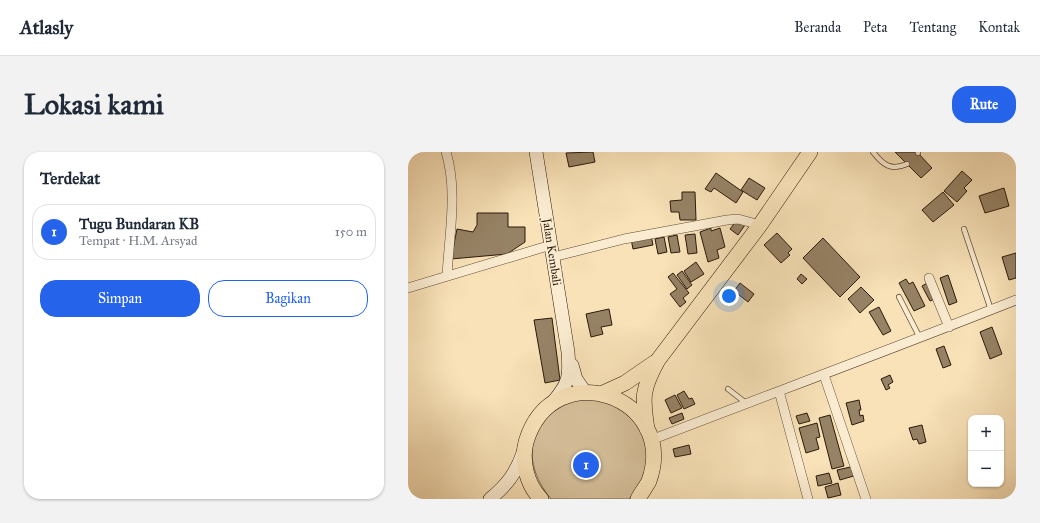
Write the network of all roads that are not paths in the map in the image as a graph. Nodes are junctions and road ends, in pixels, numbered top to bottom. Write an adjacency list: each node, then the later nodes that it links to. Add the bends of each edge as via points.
1 (446, 152): 9 (street, via 450,167 451,201)
2 (536, 152): 8 (street, Jalan Kembali)
3 (873, 152): 5 (lane, via 880,161 891,167 897,168)
4 (806, 153): 6 (main road)
5 (907, 164)
6 (760, 225): 8 (street, via 738,219 727,220); 18 (main road)
7 (964, 228): 14 (lane)
8 (552, 251): 9 (street); 17 (street, Jalan Kembali)
9 (447, 276): 11 (street)
10 (929, 278): 15 (street)
11 (408, 288)
12 (899, 297): 16 (lane)
13 (1016, 300): 14 (street)
14 (990, 310): 15 (street)
15 (949, 327): 16 (street)
16 (920, 338): 19 (street)
17 (568, 352): 22 (street, via 575,376); 24 (street, via 568,380 564,390)
18 (658, 360): 23 (main road, via 630,380); 26 (main road, via 647,378 644,391 643,403)
19 (824, 375): 21 (street); 32 (street)
20 (728, 389): 25 (lane)
21 (779, 390): 25 (street); 31 (street)
22 (585, 392): 23 (main road); 24 (main road, via 568,395)
23 (603, 393): 26 (main road, via 629,406 640,416)
24 (553, 402): 27 (main road, via 540,414 530,429)
25 (746, 403): 26 (street)
26 (649, 434): 30 (main road, via 652,468 648,482)
27 (525, 447): 28 (street, via 518,469 511,480); 29 (main road, via 524,463 528,480)
28 (490, 499)
29 (541, 499)
30 (638, 499)
31 (808, 499)
32 (866, 499)

